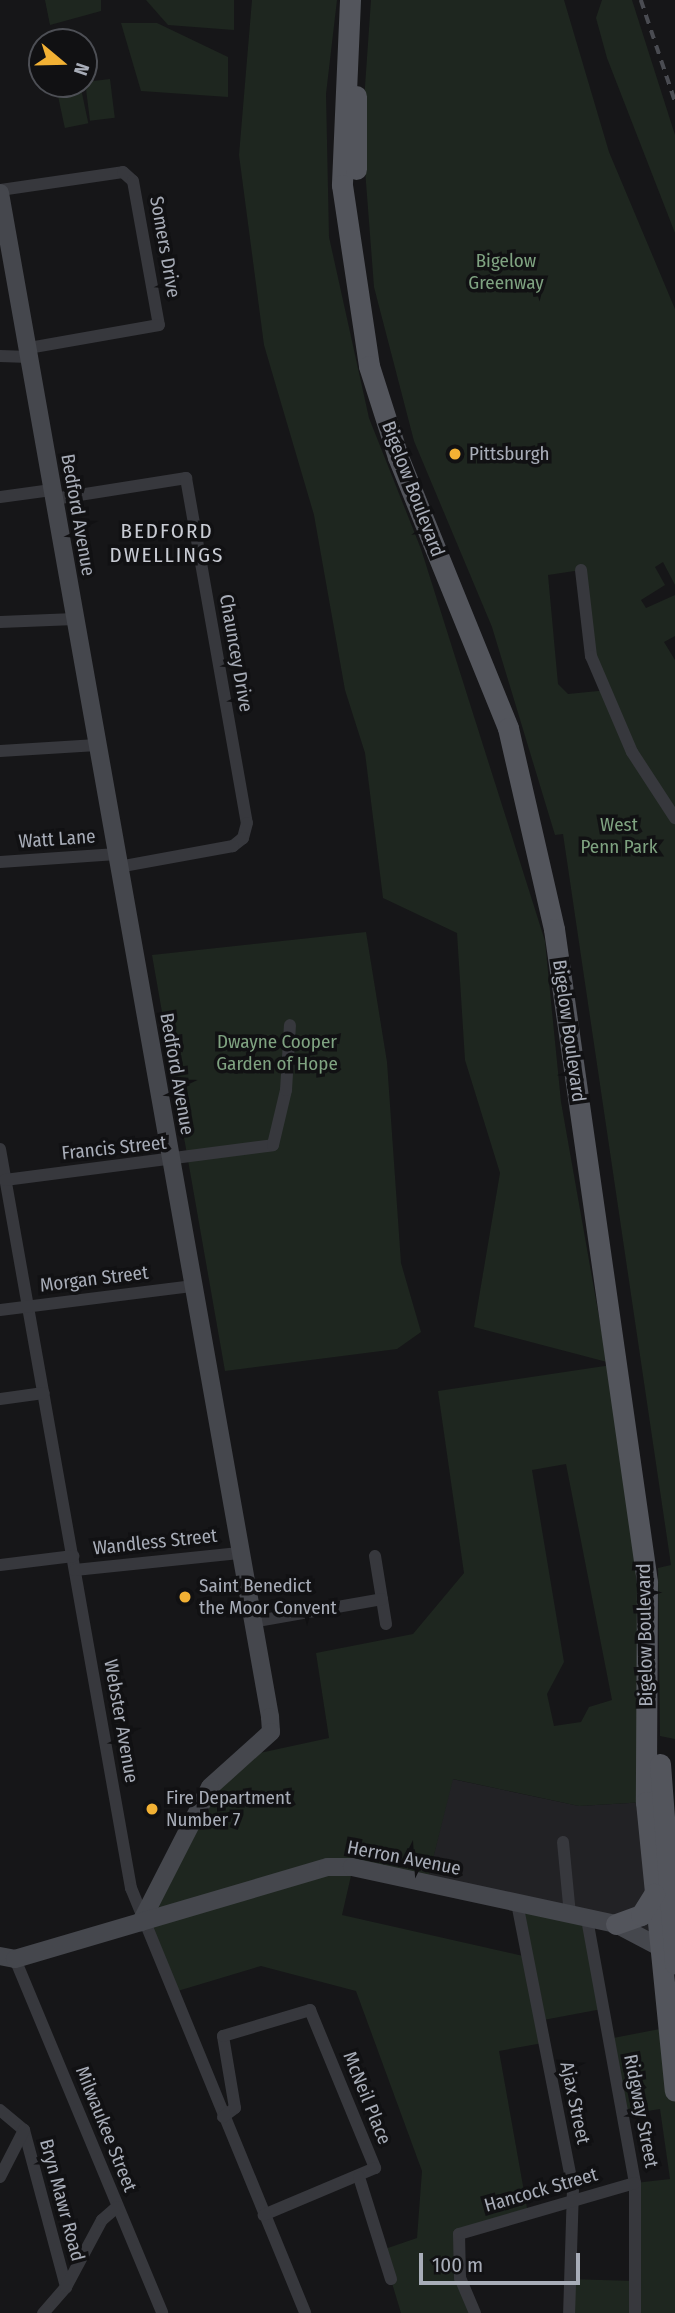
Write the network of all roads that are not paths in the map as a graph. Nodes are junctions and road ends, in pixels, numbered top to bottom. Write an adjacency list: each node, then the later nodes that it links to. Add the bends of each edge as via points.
1 (350, 0): 34 (main road, Bigelow Boulevard, via 342,185 363,339 398,457 508,728 554,929 647,1582 646,1802)
2 (364, 0): 41 (main road, Bigelow Boulevard, via 356,179 380,351 412,456 519,722 565,916 658,1563 661,1786)
3 (0, 192): 4 (street, Bedford Avenue); 4 (street, Somers Drive, via 123,172 134,181 159,325)
4 (28, 353): 5 (street); 6 (street, Bedford Avenue)
5 (0, 356)
6 (53, 494): 7 (street); 9 (street, Bedford Avenue); 14 (street, Chauncey Drive, via 186,478 245,809 243,838 233,846)
7 (0, 497)
8 (581, 570): 13 (street, via 591,656 632,752)
9 (75, 619): 10 (street); 11 (street, Bedford Avenue)
10 (0, 622)
11 (97, 745): 12 (street); 14 (street, Bedford Avenue)
12 (0, 751)
13 (675, 818)
14 (118, 861): 15 (street, Watt Lane); 18 (street, Bedford Avenue)
15 (0, 862)
16 (290, 1025): 18 (street, Francis Street, via 286,1090 273,1145)
17 (0, 1149): 19 (street, Webster Avenue)
18 (171, 1161): 19 (street, Francis Street); 20 (street, Bedford Avenue)
19 (5, 1180): 21 (street, Webster Avenue)
20 (192, 1286): 21 (street, Morgan Street); 25 (street, Bedford Avenue)
21 (28, 1306): 22 (street, Morgan Street); 23 (street, Webster Avenue)
22 (0, 1310)
23 (44, 1394): 24 (street); 26 (street, Webster Avenue)
24 (0, 1399)
25 (239, 1553): 29 (street, Wandless Street); 31 (street, Bedford Avenue)
26 (73, 1556): 28 (street, Wandless Street); 29 (street, Webster Avenue)
27 (375, 1556): 30 (street)
28 (0, 1565)
29 (75, 1570): 37 (street, Webster Avenue)
30 (382, 1599): 31 (street); 32 (street)
31 (252, 1622): 37 (street, Bedford Avenue, via 271,1732 210,1787)
32 (386, 1624)
33 (563, 1842): 36 (street, Ridgway Street)
34 (654, 1894): 38 (main road, via 640,1915); 39 (main road, Bigelow Boulevard)
35 (517, 1903): 36 (street, Herron Avenue); 37 (street, Herron Avenue, via 328,1867); 49 (street, Ajax Street, via 573,2189)
36 (579, 1917): 38 (street, Herron Avenue); 48 (street, Ridgway Street)
37 (141, 1922): 40 (street, Herron Avenue); 44 (street, Webster Avenue)
38 (616, 1924): 39 (street, Herron Avenue)
39 (658, 1943): 41 (street, Herron Avenue); 42 (main road, Bigelow Boulevard)
40 (7, 1958): 50 (street, Milwaukee Street)
41 (675, 1959)
42 (675, 2091)
43 (0, 2110): 45 (street)
44 (223, 2117): 47 (street, McNeil Place, via 235,2108 223,2036 310,2010 375,2168); 51 (street, Webster Avenue)
45 (21, 2126): 46 (street); 53 (street, Bryn Mawr Road)
46 (0, 2177)
47 (359, 2177): 51 (street); 52 (street)
48 (635, 2183): 49 (street, Hancock Street); 59 (street, Ridgway Street)
49 (569, 2201): 57 (street, Hancock Street, via 459,2234 460,2278); 58 (street, Ajax Street)
50 (117, 2207): 53 (street, Bryn Mawr Road, via 102,2220); 55 (street, Milwaukee Street)
51 (264, 2215): 56 (street, Webster Avenue)
52 (391, 2279)
53 (66, 2287): 54 (street, Bryn Mawr Road)
54 (43, 2313)
55 (162, 2313)
56 (305, 2313)
57 (475, 2313)
58 (569, 2313)
59 (635, 2313)

